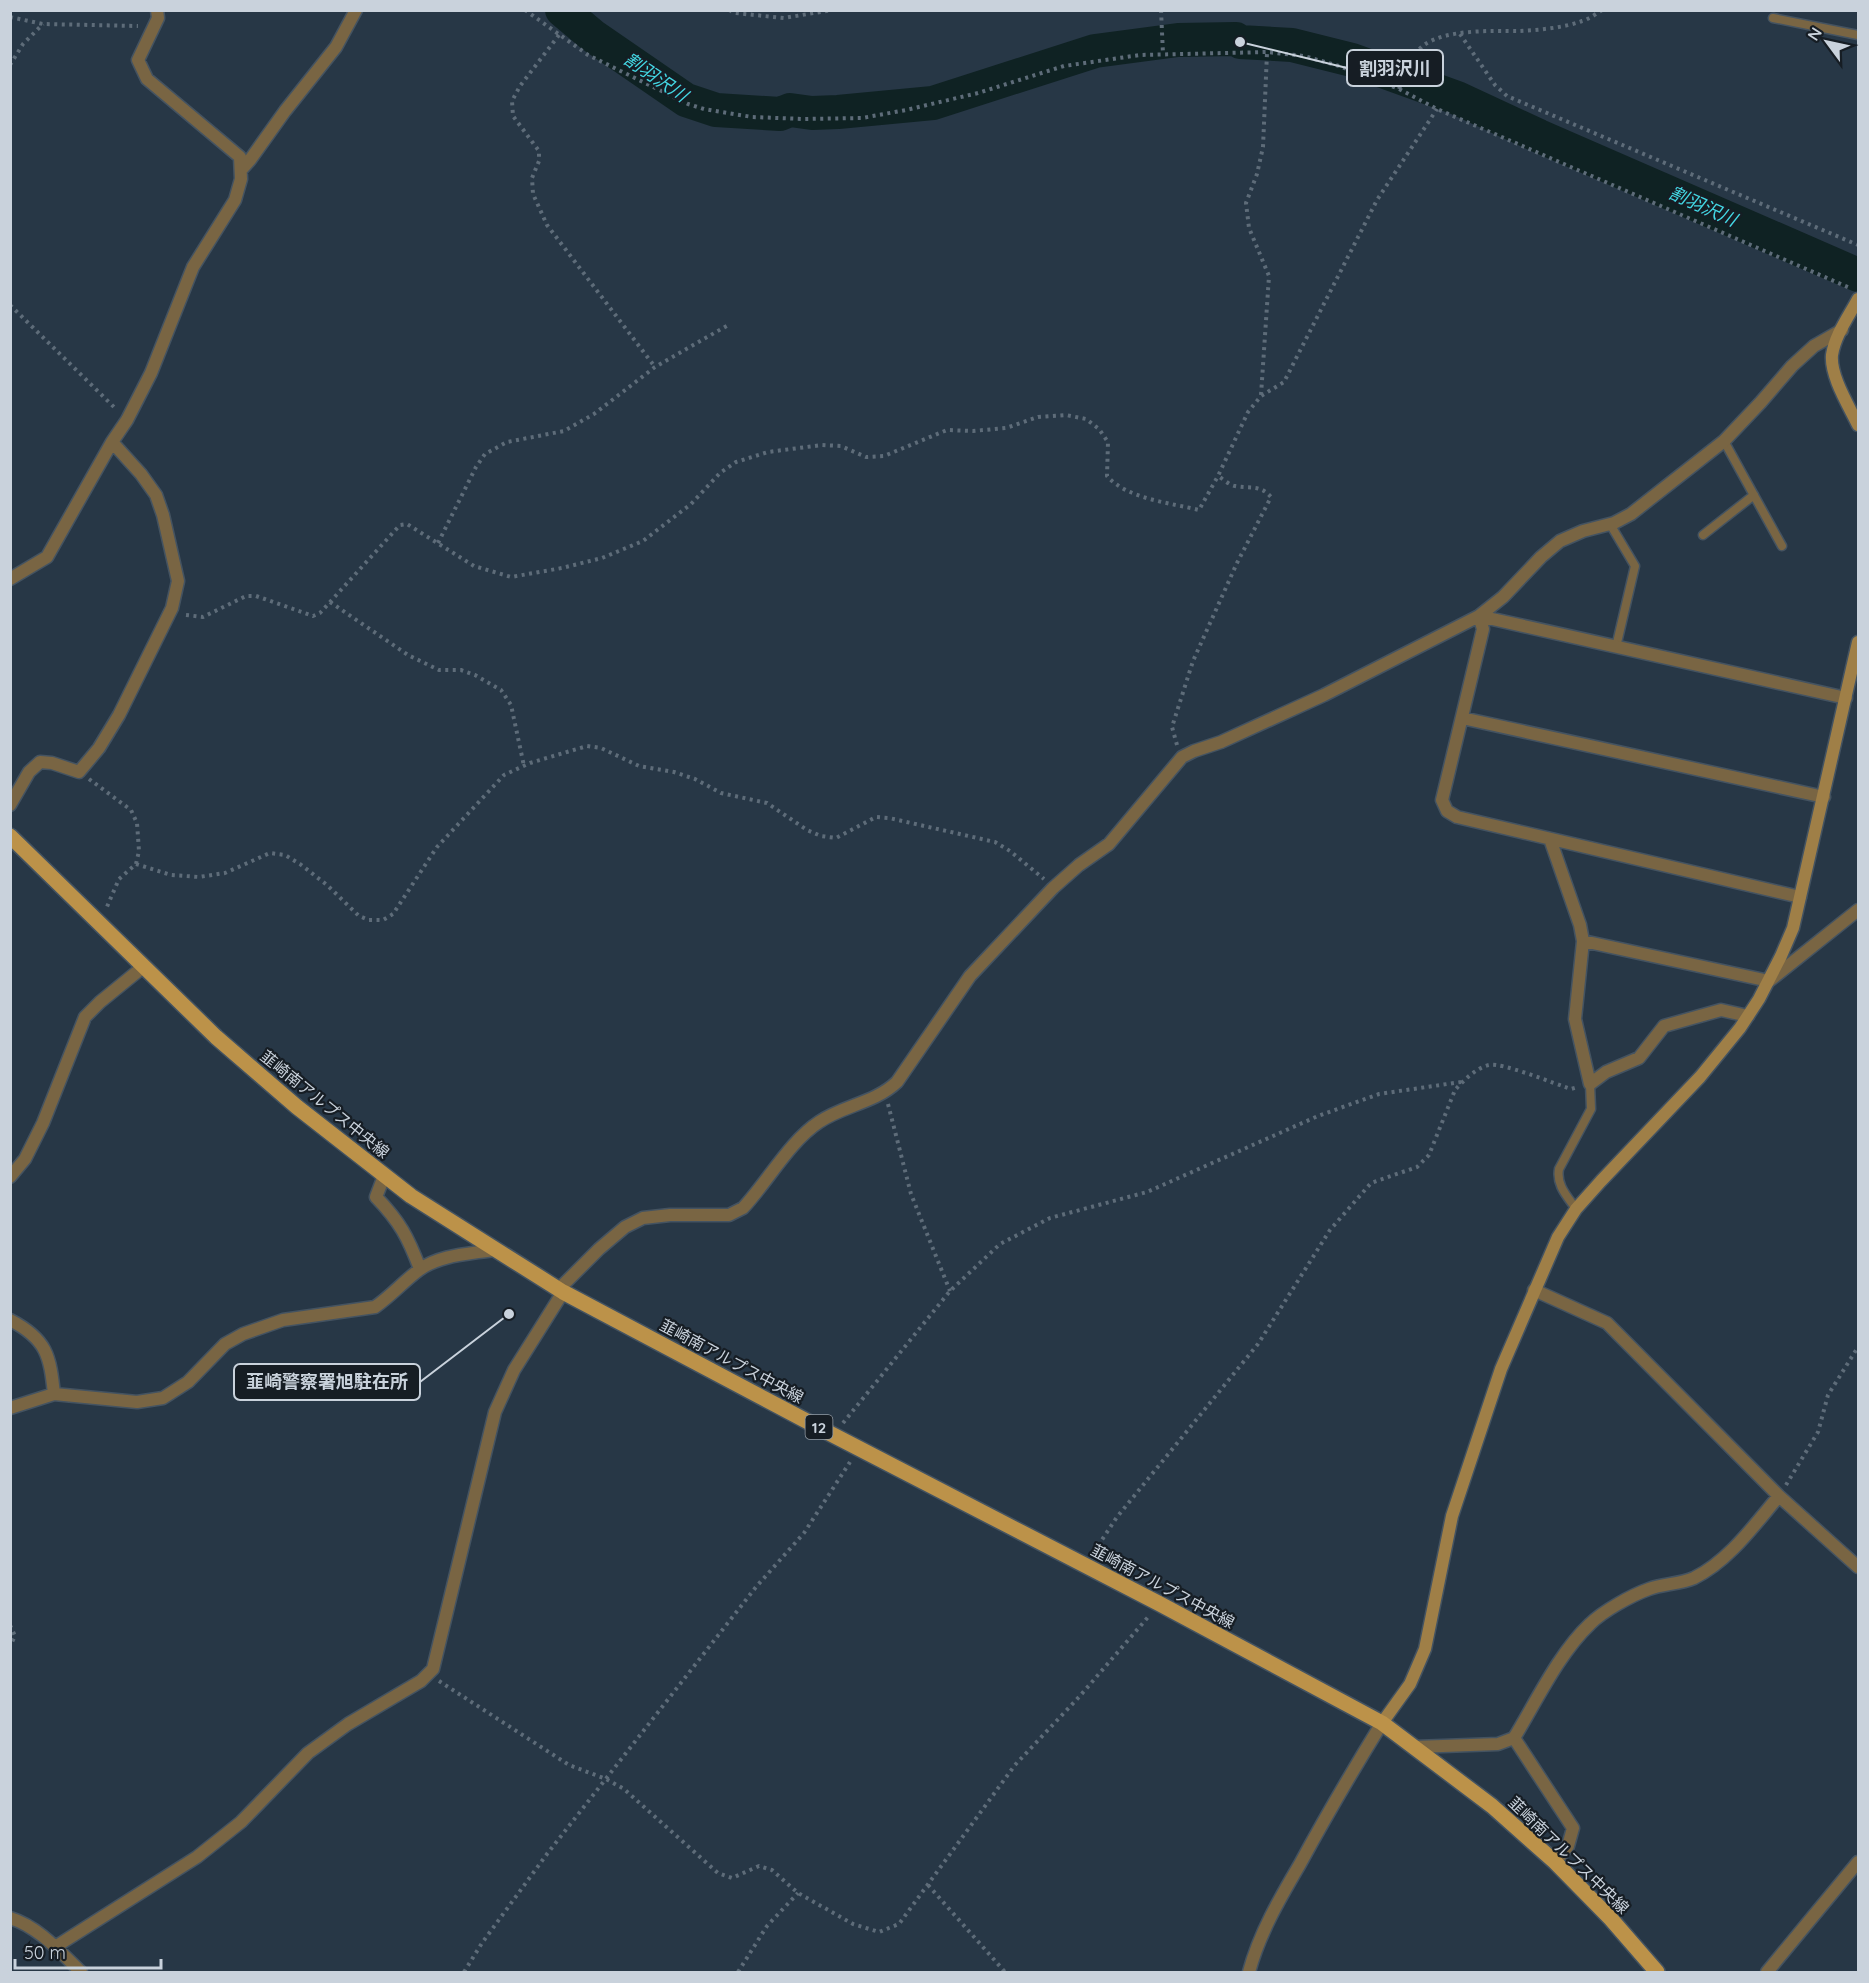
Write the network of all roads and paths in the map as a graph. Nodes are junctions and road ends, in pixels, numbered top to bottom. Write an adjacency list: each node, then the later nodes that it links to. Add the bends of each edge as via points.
1 (158, 10): 11 (street)
2 (356, 10): 20 (street, via 336,47)
3 (525, 10): 14 (path)
4 (729, 10): 5 (path, via 784,18)
5 (832, 10)
6 (1602, 10): 12 (path, via 1583,21 1554,27)
7 (1161, 13): 16 (path)
8 (10, 17): 10 (path)
9 (1773, 18): 13 (lane)
10 (43, 24): 11 (path); 17 (path, via 23,44)
11 (154, 26): 20 (street, via 138,60 147,79 240,157)
12 (1460, 34): 18 (path, via 1438,39 1415,54); 21 (path, via 1507,96)
13 (1858, 34)
14 (559, 35): 16 (path, via 588,55 688,104 752,117 862,118 978,93 1064,66); 27 (path, via 512,101 513,116 539,151 540,161 532,178 533,194 547,225)
15 (1267, 52): 16 (path); 18 (path, via 1339,66); 28 (path, via 1263,147 1246,203 1249,228 1269,276)
16 (1163, 54)
17 (10, 65)
18 (1399, 89): 19 (path)
19 (1437, 109): 22 (path); 28 (path, via 1377,200 1284,382)
20 (241, 170): 29 (street, via 235,200 193,267 151,373)
21 (1858, 245)
22 (1858, 292)
23 (1858, 299): 26 (street)
24 (10, 305): 29 (path)
25 (730, 324): 27 (path)
26 (1842, 330): 30 (street, via 1832,356 1834,374); 31 (street, via 1814,346 1792,366)
27 (655, 367): 37 (path, via 594,414 564,431 507,442 485,454)
28 (1261, 396): 33 (path, via 1248,412)
29 (127, 420): 32 (street)
30 (1858, 425)
31 (1724, 441): 34 (lane); 35 (street, via 1631,514)
32 (112, 442): 39 (street, via 47,556); 41 (street, via 156,495 163,514 178,580)
33 (1218, 476): 37 (path, via 1199,510 1126,492 1107,476 1108,442 1099,429 1086,419 1066,415 1038,417 1006,428 947,430 884,456 866,457 841,446 822,446 768,452 736,462 643,541 602,558 562,568 511,577 474,566); 47 (path, via 1233,486 1265,490 1271,497 1192,661 1172,727)
34 (1754, 495): 36 (lane); 38 (lane)
35 (1610, 524): 42 (street, via 1560,541); 44 (lane, via 1635,566)
36 (1703, 535)
37 (438, 543): 40 (path, via 408,524 400,525)
38 (1782, 546)
39 (10, 579)
40 (330, 602): 41 (path, via 313,616 256,596 246,596 203,617); 48 (path, via 408,655 438,670 461,670 475,675 501,690 511,705)
41 (169, 614): 49 (street, via 119,715)
42 (1479, 616): 44 (street); 46 (street, via 1483,629); 47 (street, via 1324,695)
43 (1858, 642): 45 (street)
44 (1616, 647): 45 (street)
45 (1846, 698): 50 (street)
46 (1462, 718): 50 (street); 53 (street, via 1442,800 1448,811 1457,817)
47 (1182, 757): 55 (street, via 1109,844)
48 (524, 766): 54 (path, via 504,775 452,831 393,914 383,920 359,916 327,885 285,855 270,853 225,873 199,877); 55 (path, via 587,746 601,748 639,766 674,772 721,792 768,803 821,836 836,838 876,817 995,842)
49 (79, 771): 51 (street, via 40,762 29,772); 54 (path, via 131,810 139,842)
50 (1824, 798): 56 (street)
51 (10, 805)
52 (10, 836): 58 (main road, 韮崎南アルプス中央線 / 12)
53 (1550, 839): 56 (street); 59 (street)
54 (136, 864): 58 (path, via 118,879)
55 (1053, 888): 65 (street, via 970,976 897,1082)
56 (1800, 897): 61 (street, via 1793,928)
57 (1858, 910): 61 (street)
58 (100, 924): 60 (main road, 韮崎南アルプス中央線 / 12)
59 (1583, 941): 61 (street); 64 (street, via 1575,1019)
60 (143, 967): 66 (main road, 韮崎南アルプス中央線 / 12, via 270,1084); 67 (street, via 85,1017 43,1123 25,1159)
61 (1768, 981): 62 (street)
62 (1748, 1016): 64 (street, via 1721,1010 1664,1026 1639,1058 1606,1072); 68 (street, via 1700,1077)
63 (1462, 1082): 64 (path, via 1490,1065 1571,1089); 73 (path, via 1379,1094 1318,1116 1147,1192 1050,1218 999,1244); 81 (path, via 1455,1090 1429,1155 1416,1167 1371,1182 1330,1230 1258,1344 1117,1517)
64 (1590, 1084): 68 (lane, via 1591,1109 1557,1178)
65 (885, 1093): 72 (street, via 806,1131 743,1208 729,1215 643,1218 599,1249); 73 (path, via 911,1194)
66 (384, 1176): 69 (main road, 韮崎南アルプス中央線 / 12); 70 (street, via 376,1197 409,1239)
67 (10, 1177)
68 (1576, 1209): 71 (street)
69 (493, 1250): 70 (street, via 447,1258); 72 (main road, 韮崎南アルプス中央線 / 12)
70 (420, 1269): 76 (street, via 375,1307 283,1320 243,1334 225,1344 188,1382 163,1398 137,1402)
71 (1534, 1290): 80 (street, via 1607,1323); 87 (street, via 1500,1370 1452,1516 1425,1649 1410,1684)
72 (560, 1291): 78 (main road, 韮崎南アルプス中央線 / 12); 86 (street, via 514,1370 495,1412 433,1669)
73 (950, 1291): 78 (path)
74 (10, 1320): 76 (street, via 27,1330 46,1351)
75 (1858, 1347): 80 (path, via 1828,1395 1818,1432)
76 (54, 1394): 77 (street)
77 (10, 1408)
78 (833, 1435): 79 (main road, 韮崎南アルプス中央線 / 12)
79 (858, 1448): 81 (main road, 韮崎南アルプス中央線 / 12); 90 (path, via 804,1533 756,1587)
80 (1779, 1496): 82 (street); 88 (street, via 1743,1539 1711,1566 1693,1578 1648,1589 1591,1622 1569,1647)
81 (1086, 1565): 83 (main road, 韮崎南アルプス中央線 / 12)
82 (1858, 1567)
83 (1160, 1604): 87 (main road, 韮崎南アルプス中央線 / 12); 93 (path, via 1015,1765)
84 (10, 1625): 85 (path, via 15,1636)
85 (10, 1646)
86 (428, 1674): 90 (path, via 569,1765); 96 (street, via 308,1753 241,1822 197,1857)
87 (1382, 1724): 89 (main road, 韮崎南アルプス中央線 / 12); 101 (street, via 1278,1902)
88 (1514, 1738): 89 (street, via 1498,1744); 91 (street, via 1573,1828 1568,1846)
89 (1415, 1747): 91 (main road, 韮崎南アルプス中央線 / 12)
90 (606, 1779): 94 (path, via 624,1789 718,1873 732,1878 759,1866 772,1870); 98 (path, via 514,1898)
91 (1556, 1862): 102 (main road, 韮崎南アルプス中央線 / 12)
92 (1858, 1862): 103 (street)
93 (928, 1885): 94 (path, via 899,1924 879,1932 853,1924); 100 (path)
94 (798, 1893): 99 (path, via 767,1926)
95 (10, 1918): 96 (street)
96 (56, 1947): 97 (street)
97 (81, 1972)
98 (464, 1972)
99 (738, 1972)
100 (1005, 1972)
101 (1249, 1972)
102 (1657, 1972)
103 (1767, 1972)

